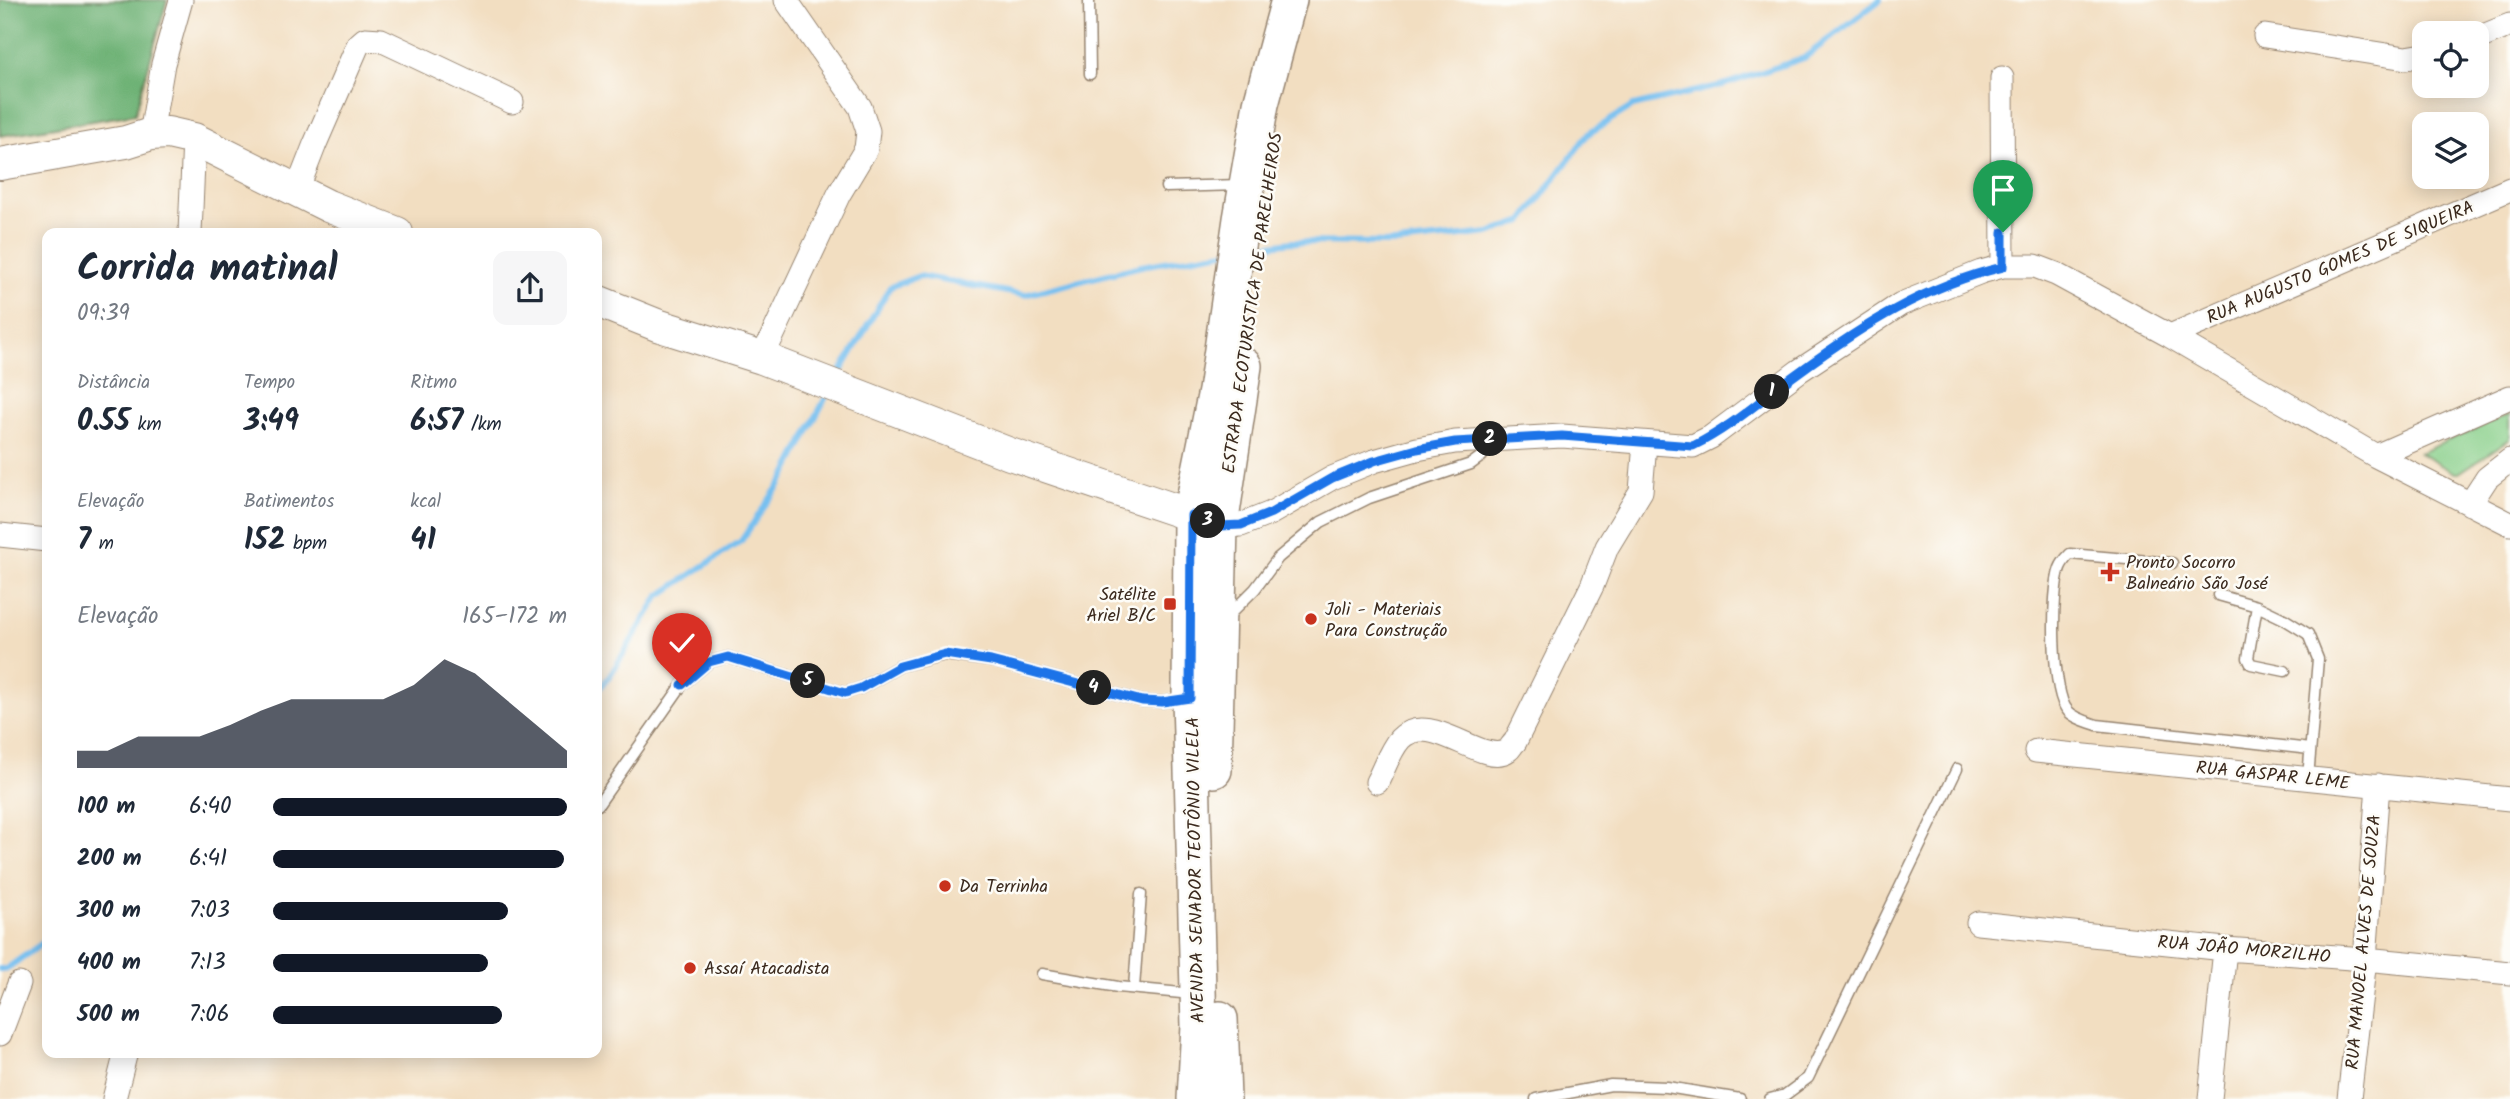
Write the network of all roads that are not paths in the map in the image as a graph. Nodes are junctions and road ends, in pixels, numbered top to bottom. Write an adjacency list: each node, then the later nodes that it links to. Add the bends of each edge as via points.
1 (181, 0): 13 (street, via 163,64)
2 (786, 0): 26 (street, via 860,107 868,131 866,149 839,194)
3 (1089, 0): 10 (lane)
4 (1289, 0): 16 (main road, ESTRADA ECOTURISTICA DE PARELHEIROS, via 1261,104)
5 (1311, 0): 20 (main road, ESTRADA ECOTURISTICA DE PARELHEIROS)
6 (2510, 25): 7 (street)
7 (2489, 34)
8 (2265, 36): 9 (street)
9 (2412, 57)
10 (1090, 74)
11 (2002, 78): 23 (street)
12 (512, 102): 19 (street, via 381,40 365,39 358,45)
13 (151, 134): 14 (main road); 15 (main road)
14 (194, 139): 19 (main road); 21 (street)
15 (0, 164)
16 (1247, 185): 17 (lane); 20 (main road, ESTRADA ECOTURISTICA DE PARELHEIROS)
17 (1166, 187)
18 (2510, 189): 25 (street, RUA AUGUSTO GOMES DE SIQUEIRA)
19 (297, 190): 22 (main road)
20 (1251, 219): 33 (main road, ESTRADA ECOTURISTICA DE PARELHEIROS, via 1246,263 1216,391)
21 (190, 228)
22 (384, 228)
23 (2003, 267): 25 (street, via 2046,269); 29 (street, via 1957,279 1901,304 1693,446)
24 (602, 302): 26 (main road)
25 (2170, 336): 30 (street)
26 (762, 358): 33 (main road, via 998,450)
27 (2510, 397): 30 (street)
28 (1488, 439): 29 (street, via 1562,436); 33 (street, via 1417,449 1374,461 1241,525); 40 (lane, via 1482,456 1471,464 1368,498 1321,522 1278,558 1255,589)
29 (1645, 443): 47 (street, via 1641,491 1607,547 1592,586 1507,751 1494,754 1426,729 1410,732 1400,739)
30 (2376, 456): 32 (street)
31 (2510, 460): 32 (street, via 2487,478)
32 (2470, 504): 34 (street)
33 (1206, 520): 40 (main road, AVENIDA SENADOR TEOTÔNIO VILELA); 42 (main road, AVENIDA SENADOR TEOTÔNIO VILELA)
34 (2510, 524)
35 (0, 535): 36 (street)
36 (42, 540)
37 (2172, 564): 43 (lane, via 2070,554 2061,566 2054,623 2058,696 2068,713 2097,725)
38 (2218, 596): 39 (lane)
39 (2257, 606): 41 (lane, via 2248,658 2252,664); 43 (lane, via 2308,634 2318,659)
40 (1218, 625): 64 (main road, AVENIDA SENADOR TEOTÔNIO VILELA, via 1214,805)
41 (2285, 671)
42 (1190, 698): 49 (lane, via 1142,701 991,661 945,654 900,666 845,693 728,657 709,662 682,685); 59 (main road, AVENIDA SENADOR TEOTÔNIO VILELA)
43 (2310, 749): 46 (lane)
44 (2036, 751): 46 (street, RUA GASPAR LEME)
45 (1957, 769): 67 (lane, via 1808,1078 1785,1095)
46 (2308, 778): 48 (street, RUA GASPAR LEME)
47 (1377, 782)
48 (2378, 785): 50 (street, RUA GASPAR LEME); 54 (street, RUA MANOEL ALVES DE SOUZA)
49 (602, 799)
50 (2510, 799)
51 (1141, 894): 58 (lane)
52 (1978, 922): 53 (street, RUA JOÃO MORZILHO)
53 (2225, 949): 54 (street, RUA JOÃO MORZILHO); 68 (street)
54 (2365, 959): 55 (street, RUA JOÃO MORZILHO); 69 (street, RUA MANOEL ALVES DE SOUZA)
55 (2510, 973)
56 (1042, 974): 58 (lane)
57 (19, 984): 60 (street)
58 (1134, 988): 59 (lane)
59 (1199, 994): 63 (main road, AVENIDA SENADOR TEOTÔNIO VILELA)
60 (0, 1034)
61 (124, 1058): 62 (street)
62 (114, 1099)
63 (1195, 1099)
64 (1223, 1099)
65 (1536, 1099): 66 (lane, via 1611,1085 1667,1087)
66 (1740, 1099)
67 (1770, 1099)
68 (2210, 1099)
69 (2348, 1099)

